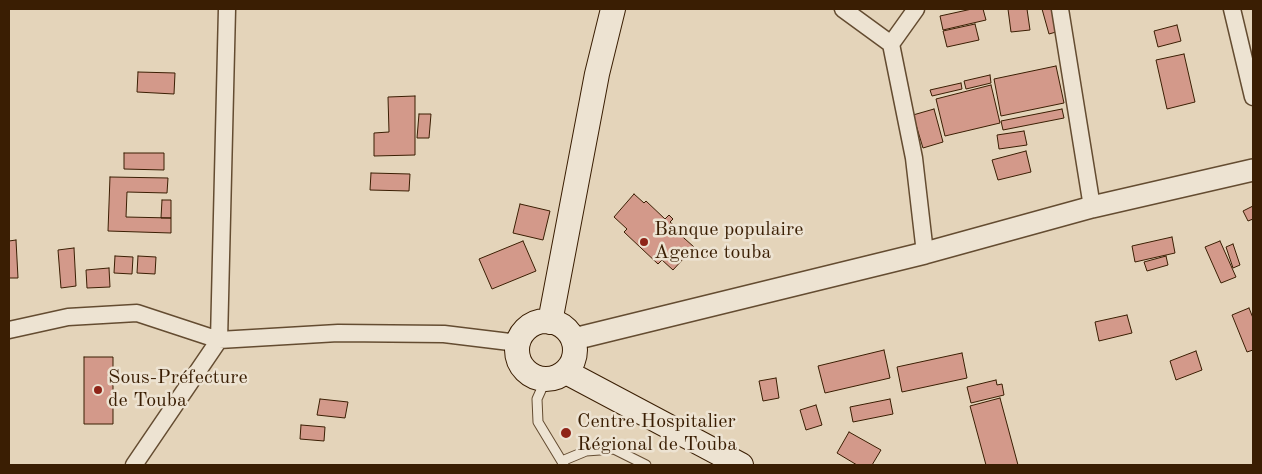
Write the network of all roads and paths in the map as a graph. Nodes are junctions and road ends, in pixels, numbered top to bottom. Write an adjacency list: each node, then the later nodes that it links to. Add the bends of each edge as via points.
1 (227, 9): 15 (street)
2 (613, 9): 12 (main road, via 597,74)
3 (843, 9): 7 (street)
4 (916, 9): 7 (street)
5 (1060, 9): 10 (street)
6 (1232, 9): 8 (street)
7 (891, 44): 11 (street, via 914,158)
8 (1253, 97)
9 (1253, 170): 10 (street)
10 (1092, 207): 11 (street)
11 (925, 253): 14 (street)
12 (550, 322): 14 (main road, via 567,330); 16 (main road, via 530,326)
13 (9, 330): 15 (street, via 68,318 137,313)
14 (574, 339): 17 (main road, via 575,357)
15 (219, 340): 16 (street, via 338,333 444,334); 19 (street)
16 (518, 343): 17 (main road, via 520,364 535,377)
17 (556, 375): 18 (lane, via 537,399 538,422); 21 (main road)
18 (563, 463): 20 (lane, via 586,451 614,449)
19 (134, 465)
20 (646, 465)
21 (741, 465)

